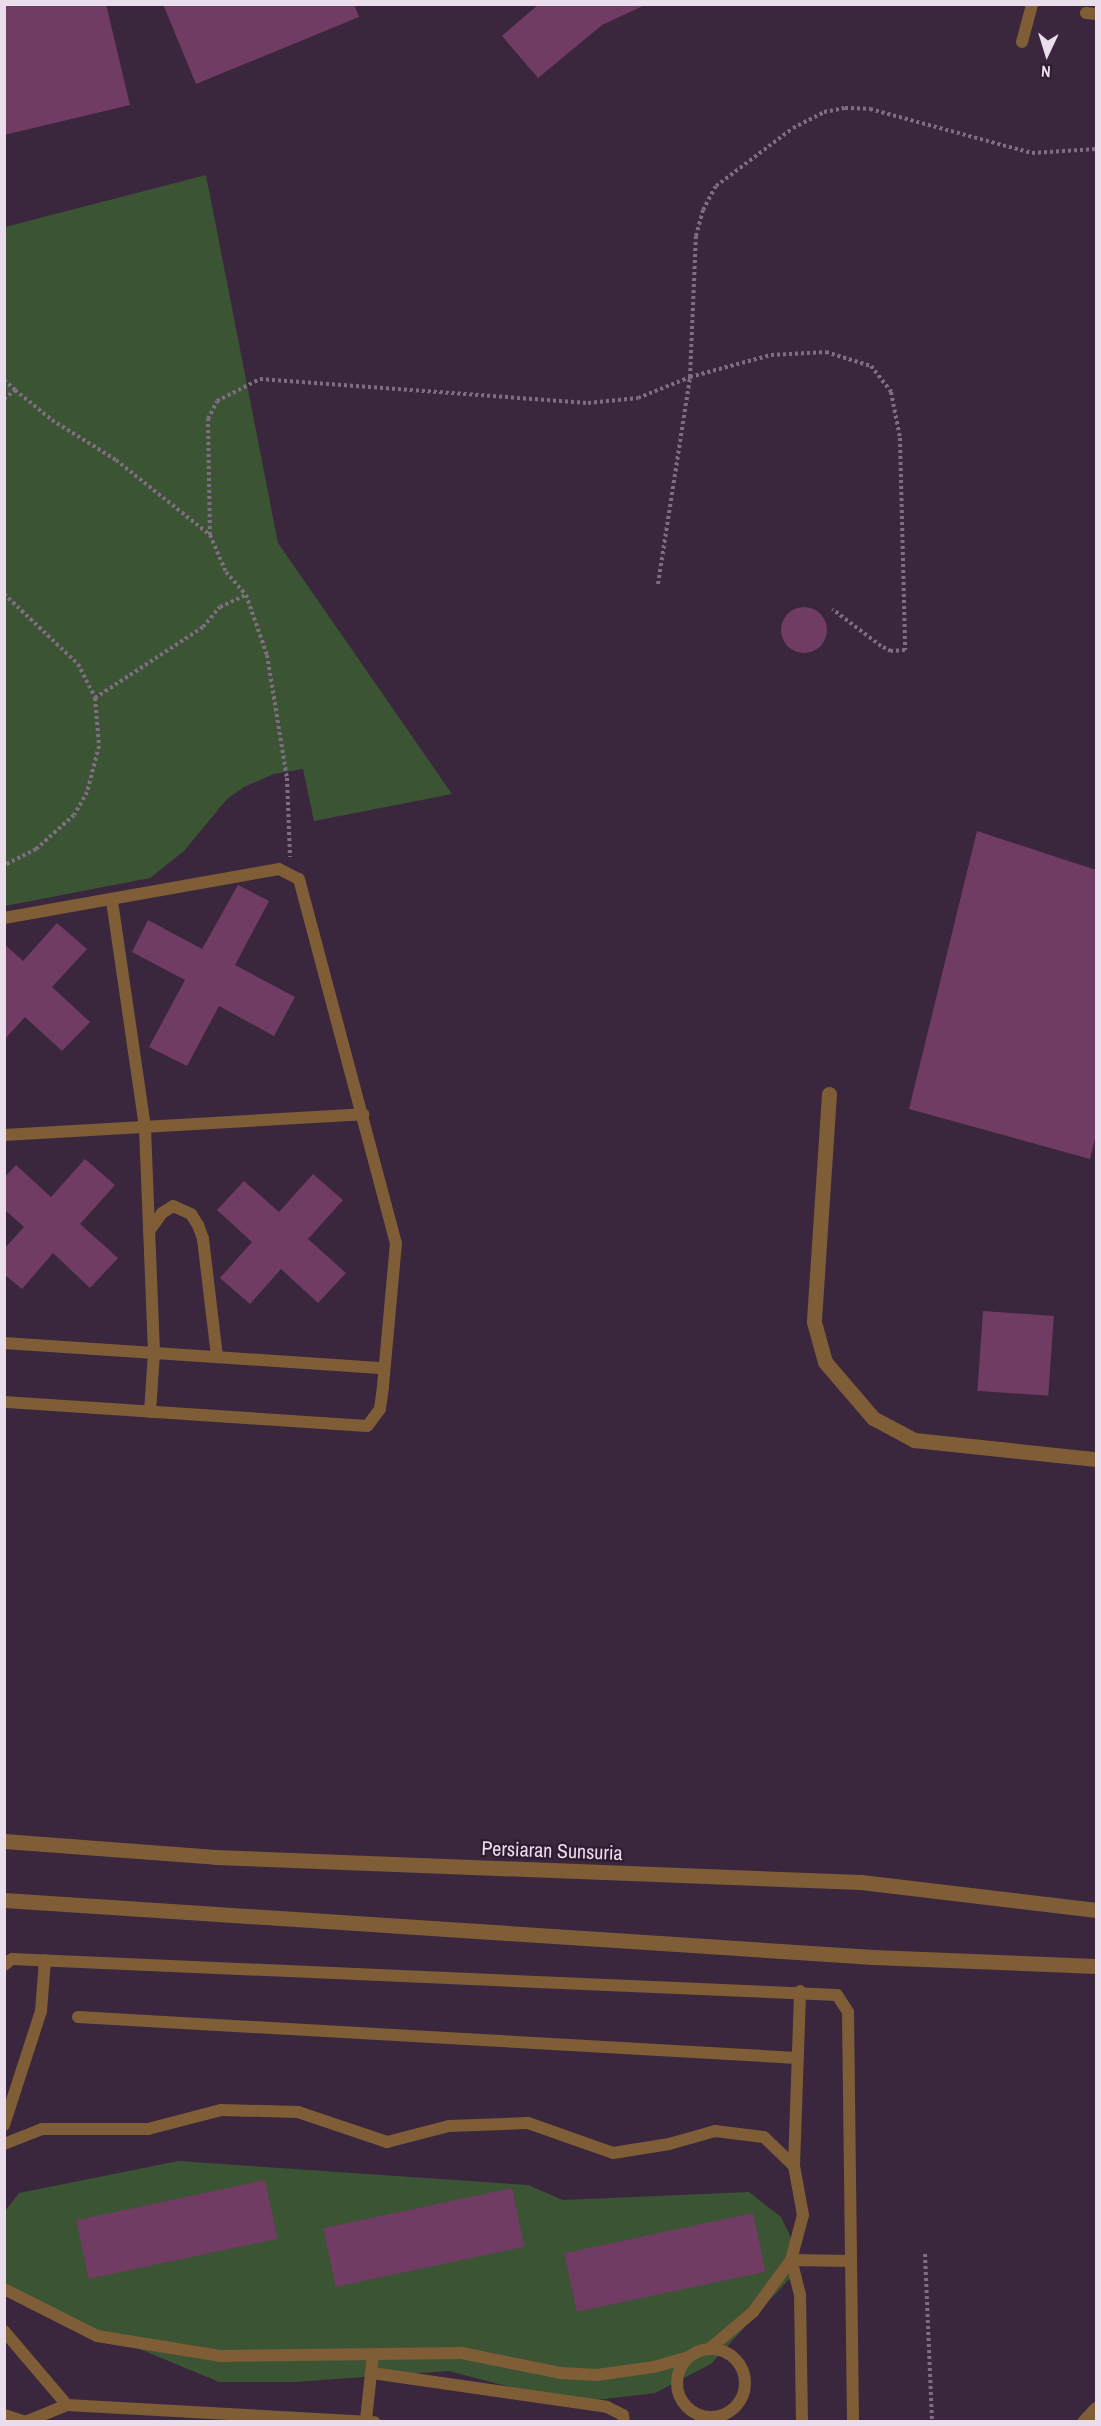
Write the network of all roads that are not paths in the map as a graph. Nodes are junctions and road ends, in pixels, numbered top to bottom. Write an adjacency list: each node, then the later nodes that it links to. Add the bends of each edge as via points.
1 (1032, 4): 2 (lane)
2 (1022, 42)
3 (112, 901): 4 (lane); 6 (lane, via 279,869 299,879); 7 (lane)
4 (4, 918)
5 (829, 1094): 16 (street, via 814,1322 825,1362 873,1419 914,1440)
6 (363, 1114): 7 (lane); 13 (lane, via 396,1243)
7 (145, 1128): 8 (lane); 9 (lane)
8 (4, 1135)
9 (149, 1231): 11 (lane); 12 (lane, via 162,1213 173,1206 191,1214 198,1225)
10 (4, 1343): 11 (lane)
11 (154, 1353): 12 (lane); 15 (lane)
12 (217, 1357): 13 (lane)
13 (383, 1368): 15 (lane, via 380,1409 367,1426)
14 (4, 1402): 15 (lane)
15 (150, 1412)
16 (1096, 1459)
17 (4, 1841): 19 (street, Persiaran Sunsuria, via 215,1857 861,1882)
18 (4, 1900): 22 (street, via 873,1957)
19 (1096, 1910)
20 (45, 1960): 21 (lane, via 12,1959); 23 (lane); 26 (lane, via 41,2011)
21 (4, 1965)
22 (1096, 1966)
23 (800, 1990): 25 (lane); 30 (lane, via 837,1995 848,2012)
24 (78, 2017): 25 (lane)
25 (797, 2058): 28 (lane)
26 (4, 2126)
27 (4, 2144): 28 (lane, via 42,2129 148,2129 221,2110 243,2110 298,2112 387,2142 449,2126 528,2123 613,2153 669,2144 715,2131 764,2137)
28 (794, 2166): 29 (lane, via 803,2215)
29 (791, 2260): 30 (lane); 33 (lane, via 753,2312); 46 (lane, via 800,2295)
30 (851, 2261): 47 (lane)
31 (4, 2289): 34 (lane, via 97,2336 221,2356)
32 (4, 2331): 37 (lane)
33 (709, 2349): 35 (lane); 41 (lane, via 731,2355 744,2374 742,2396)
34 (373, 2355): 35 (lane, via 462,2353 560,2373 597,2375 654,2367); 36 (lane)
35 (688, 2357): 38 (lane, via 681,2366 677,2388)
36 (372, 2373): 43 (lane); 44 (lane, via 607,2407 623,2415)
37 (67, 2405): 42 (lane); 43 (lane)
38 (688, 2408): 41 (lane, via 707,2416); 45 (lane)
39 (1096, 2409): 48 (street)
40 (4, 2415): 42 (lane)
41 (727, 2417)
42 (25, 2421)
43 (370, 2421)
44 (624, 2421)
45 (687, 2421)
46 (802, 2421)
47 (853, 2421)
48 (1084, 2421)

